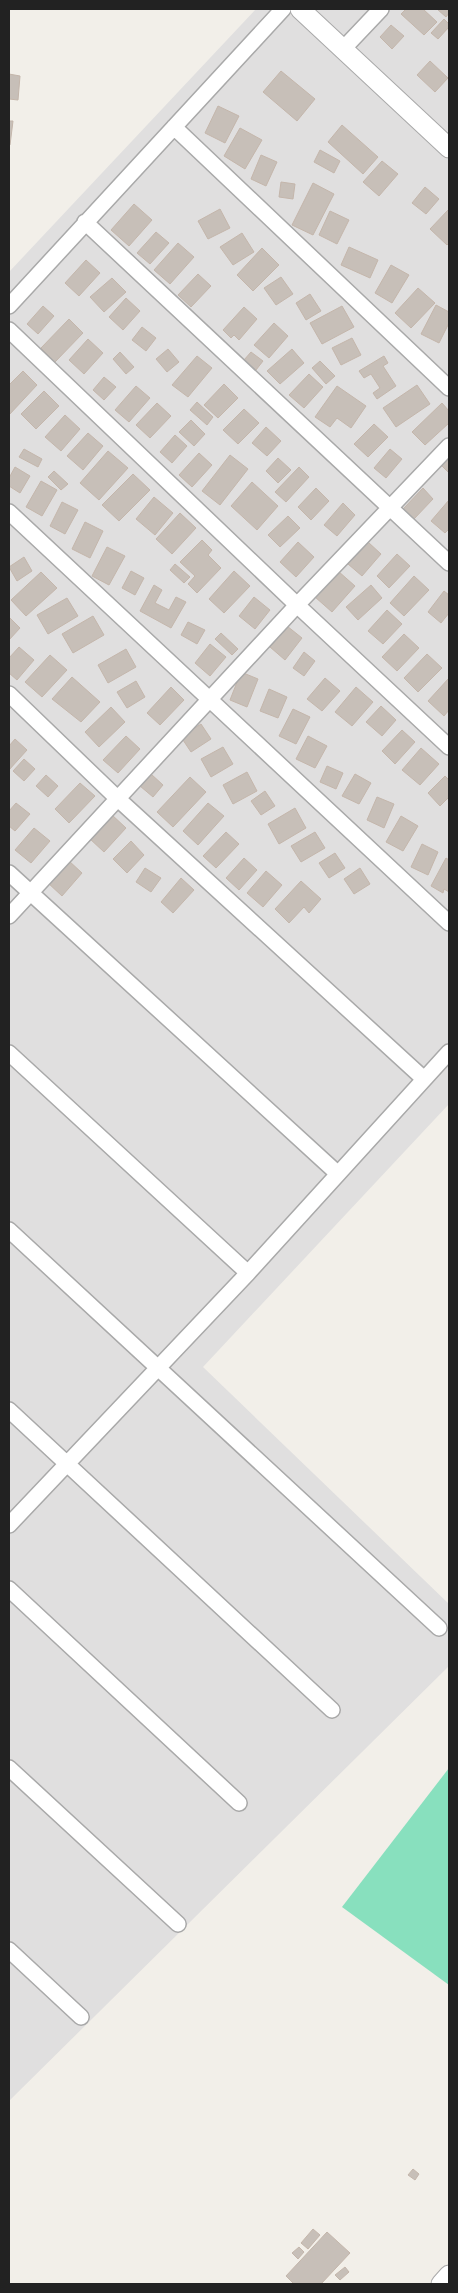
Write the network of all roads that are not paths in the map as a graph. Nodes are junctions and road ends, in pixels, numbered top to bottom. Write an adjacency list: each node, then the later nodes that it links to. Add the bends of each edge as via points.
1 (283, 9): 5 (street)
2 (300, 9): 4 (street)
3 (381, 9): 4 (street)
4 (344, 48): 6 (street)
5 (174, 127): 7 (street); 10 (street)
6 (447, 142)
7 (84, 222): 8 (street); 12 (street)
8 (9, 306)
9 (9, 330): 15 (street)
10 (449, 388)
11 (449, 446): 12 (street)
12 (390, 507): 14 (street); 15 (street)
13 (9, 512): 17 (street)
14 (449, 563)
15 (297, 605): 17 (street); 18 (street)
16 (9, 694): 19 (street)
17 (210, 700): 19 (street); 23 (street)
18 (449, 746)
19 (117, 798): 21 (street); 26 (street)
20 (9, 873): 21 (street)
21 (30, 893): 22 (street); 27 (street)
22 (9, 916)
23 (449, 924)
24 (449, 1052): 26 (street)
25 (9, 1053): 29 (street)
26 (424, 1079): 27 (street)
27 (338, 1173): 29 (street)
28 (9, 1230): 30 (street)
29 (248, 1273): 30 (street)
30 (158, 1368): 32 (street); 35 (street)
31 (9, 1410): 32 (street)
32 (66, 1465): 33 (street); 36 (street)
33 (9, 1525)
34 (9, 1589): 38 (street)
35 (440, 1628)
36 (332, 1710)
37 (9, 1768): 39 (street)
38 (239, 1803)
39 (178, 1924)
40 (9, 1950): 41 (street)
41 (81, 2017)
42 (449, 2275): 43 (street)
43 (441, 2284)

